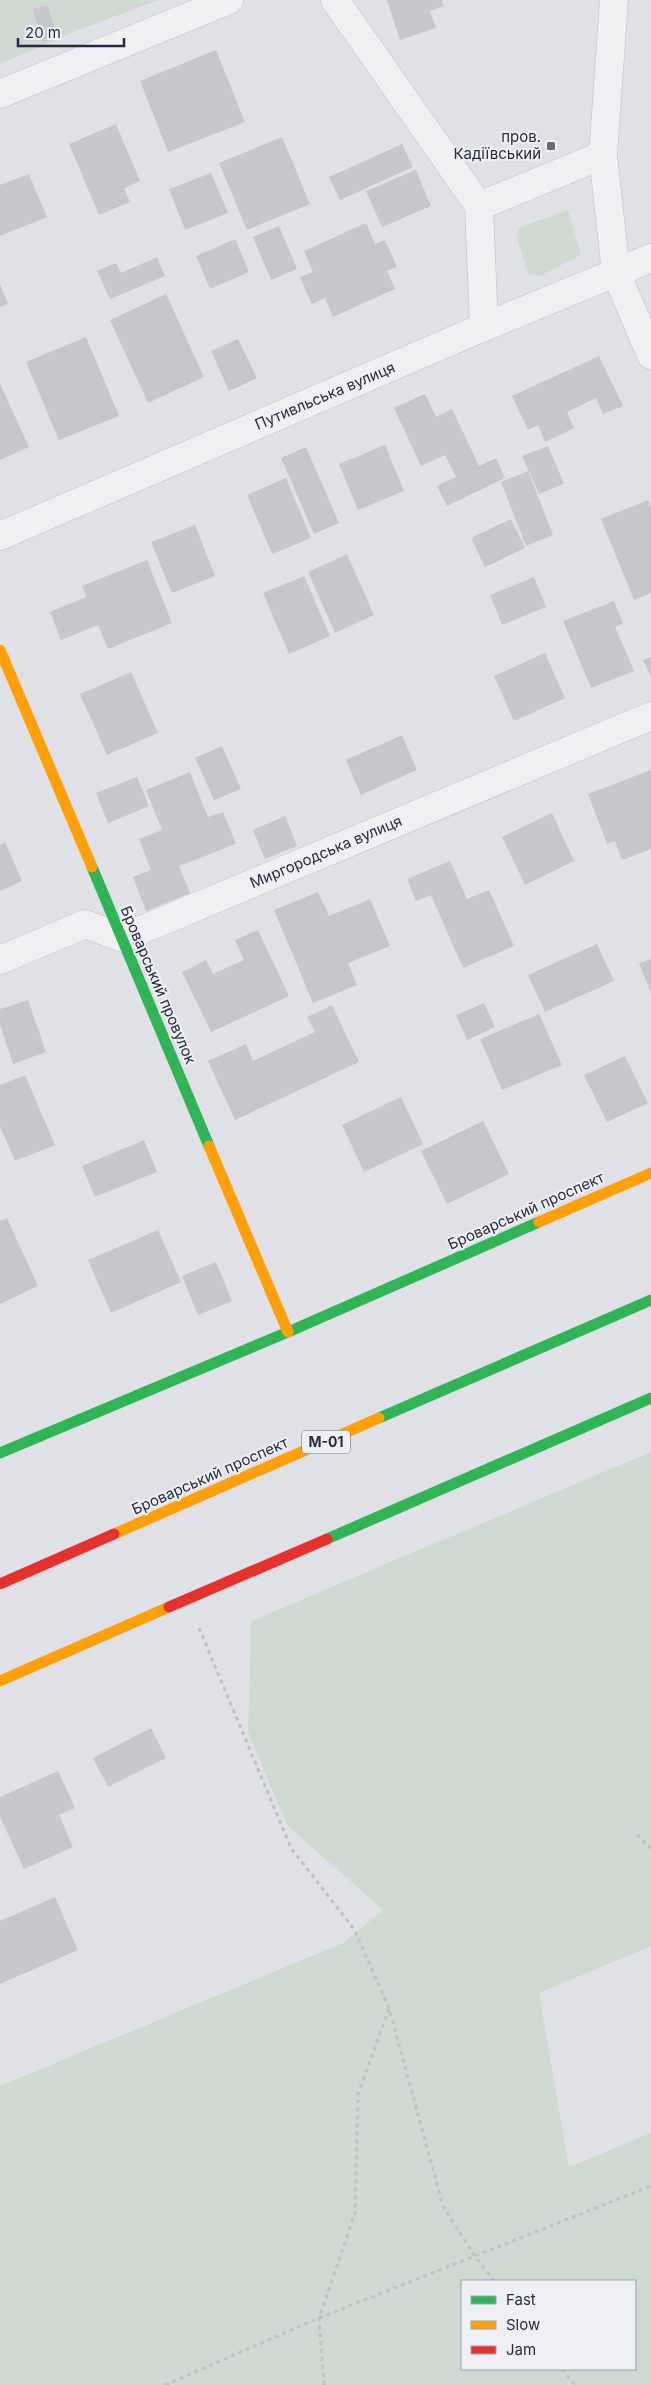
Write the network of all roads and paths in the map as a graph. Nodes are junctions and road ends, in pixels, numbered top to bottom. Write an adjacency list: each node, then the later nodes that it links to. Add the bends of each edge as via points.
1 (229, 0): 4 (street)
2 (336, 0): 6 (street)
3 (614, 0): 5 (street)
4 (0, 94)
5 (603, 155): 6 (street); 8 (street)
6 (479, 206): 9 (street)
7 (651, 258): 8 (street, Путивльська вулиця)
8 (616, 273): 9 (street, Путивльська вулиця); 10 (street)
9 (484, 327): 11 (street, Путивльська вулиця)
10 (651, 355)
11 (0, 536)
12 (0, 650): 14 (main road, Броварський провулок)
13 (651, 716): 14 (street, Миргородська вулиця)
14 (122, 938): 15 (street, via 84,924); 18 (main road, Броварський провулок)
15 (0, 960)
16 (651, 1173): 18 (main road, Броварський проспект)
17 (651, 1300): 21 (main road, Броварський проспект / М-01)
18 (288, 1332): 20 (main road, Броварський проспект)
19 (651, 1398): 22 (main road)
20 (0, 1453)
21 (0, 1584)
22 (187, 1600): 23 (main road); 26 (path, via 291,1848 354,1929)
23 (0, 1681)
24 (636, 1836): 25 (path)
25 (651, 1848)
26 (389, 2008): 28 (path, via 443,2206); 30 (path, via 358,2094 355,2213)
27 (651, 2186): 28 (path)
28 (474, 2255): 29 (path); 30 (path)
29 (493, 2280)
30 (319, 2318): 32 (path); 33 (path)
31 (563, 2370): 34 (path)
32 (165, 2385)
33 (324, 2385)
34 (575, 2385)

